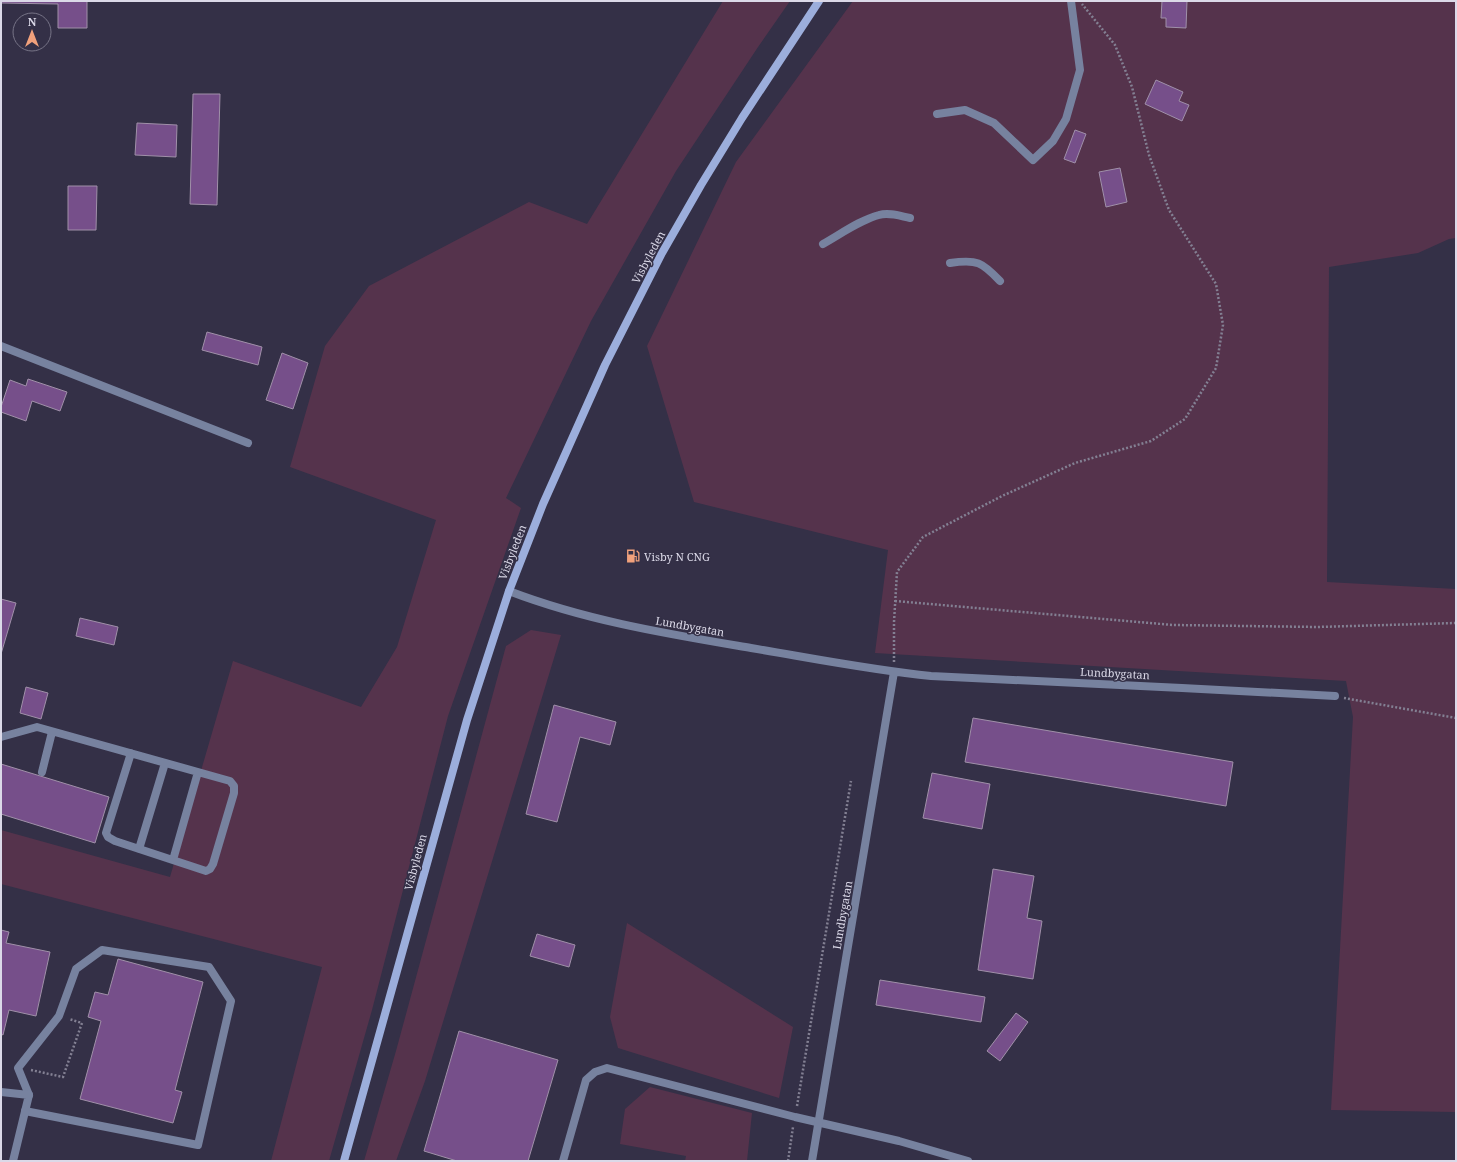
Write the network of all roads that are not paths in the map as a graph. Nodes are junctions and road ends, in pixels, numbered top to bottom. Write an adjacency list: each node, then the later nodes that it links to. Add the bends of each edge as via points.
1 (819, 1): 10 (main road, Visbyleden, via 742,118 650,276 579,421)
2 (1071, 1): 3 (street, via 1080,70 1066,119 1053,142 1033,160 994,123 965,110)
3 (937, 114)
4 (910, 218): 5 (street, via 891,214 880,215 862,222)
5 (824, 244)
6 (950, 263): 7 (street, via 976,262 986,266)
7 (1000, 281)
8 (1, 346): 9 (street)
9 (248, 443)
10 (509, 591): 11 (street, Lundbygatan, via 602,620); 26 (main road, Visbyleden, via 446,792)
11 (894, 672): 12 (street, Lundbygatan); 24 (street, Lundbygatan)
12 (1336, 696)
13 (52, 732): 14 (street, via 37,727); 15 (street); 17 (street)
14 (1, 737)
15 (131, 753): 16 (street); 19 (street, via 106,833 115,841)
16 (165, 763): 18 (street); 19 (street)
17 (42, 772)
18 (198, 772): 20 (street); 20 (street, via 230,781 234,786 234,793 210,869 206,871)
19 (139, 849): 20 (street)
20 (173, 860)
21 (1, 1092): 22 (street)
22 (29, 1095): 23 (street); 23 (street, via 18,1068 59,1016 76,969 102,950 209,967 231,1001 198,1146)
23 (25, 1111): 25 (street)
24 (819, 1122): 27 (street, via 607,1068 594,1072 586,1080); 28 (street, Lundbygatan); 29 (street)
25 (13, 1161)
26 (344, 1161)
27 (563, 1161)
28 (812, 1161)
29 (968, 1161)

